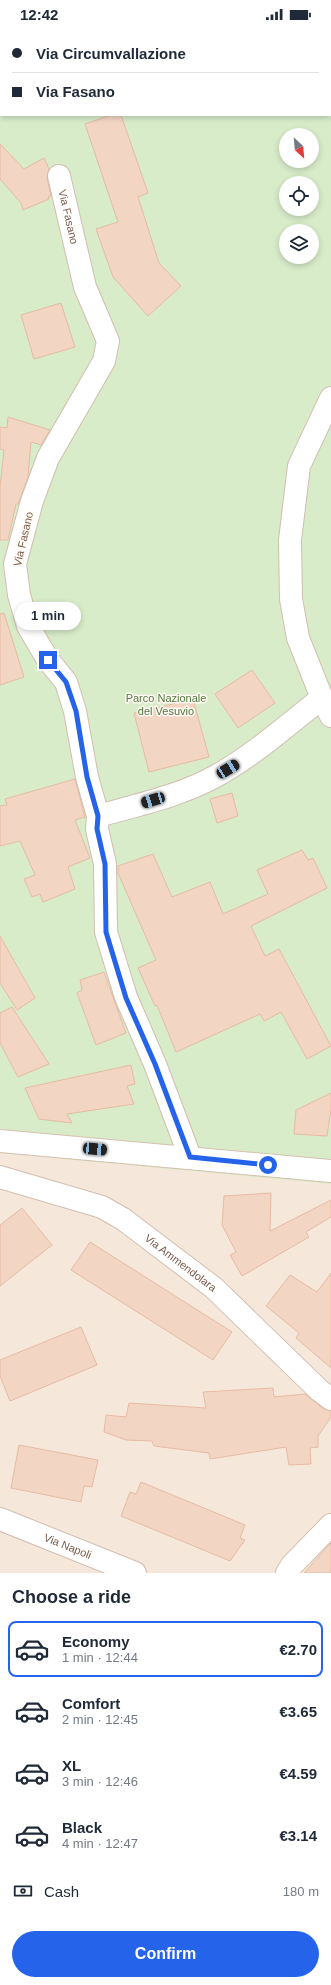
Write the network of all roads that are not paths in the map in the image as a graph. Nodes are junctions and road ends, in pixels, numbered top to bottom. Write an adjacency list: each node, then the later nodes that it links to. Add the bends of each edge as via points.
1 (59, 176): 4 (street, Via Fasano, via 85,288 108,341 104,361 48,458 32,501 15,564 19,595 28,626 48,660 66,682 76,711 87,777)
2 (331, 398): 3 (street, via 299,466 290,540 291,599 298,638)
3 (326, 707): 4 (street, via 215,776 181,791)
4 (98, 816): 6 (street, Via Fasano, via 97,829 105,864 106,932 126,998 155,1064)
5 (0, 1141): 6 (street)
6 (190, 1157): 7 (street)
7 (331, 1171)
8 (0, 1177): 9 (street, Via Ammendolara, via 102,1207 123,1219 214,1288)
9 (331, 1398)
10 (0, 1519): 12 (street, Via Napoli)
11 (331, 1525): 13 (street)
12 (135, 1573)
13 (287, 1573)

